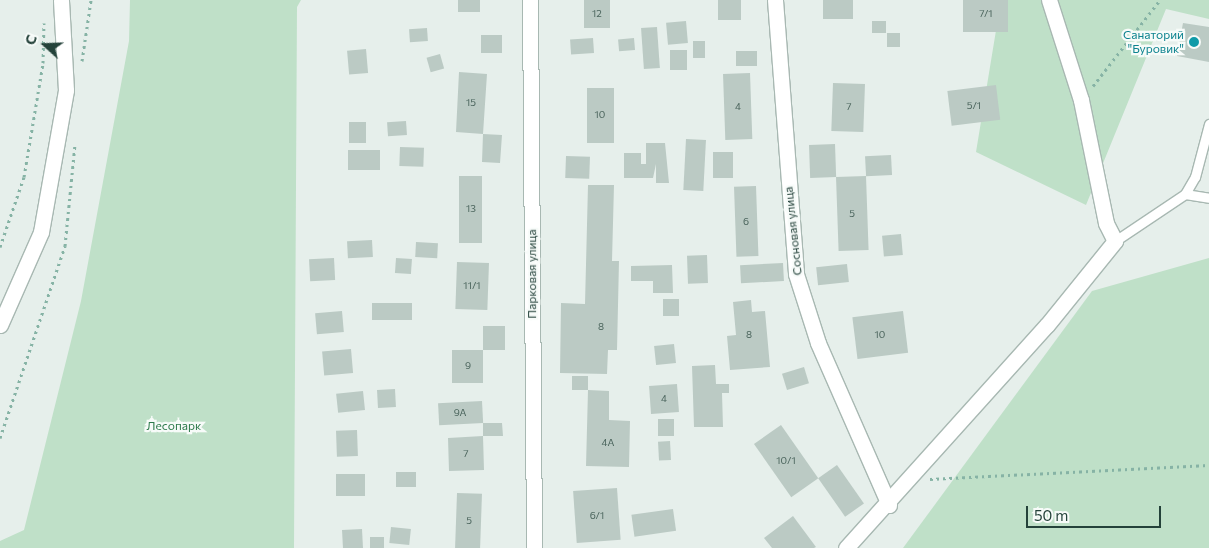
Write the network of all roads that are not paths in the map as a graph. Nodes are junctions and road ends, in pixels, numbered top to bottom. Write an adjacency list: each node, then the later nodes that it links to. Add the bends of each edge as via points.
1 (62, 0): 9 (street, via 66,90 41,232)
2 (530, 0): 11 (street, Парковая улица)
3 (776, 0): 10 (street, Сосновая улица, via 796,274 818,343)
4 (1049, 0): 8 (street, via 1081,100 1106,223)
5 (1209, 124): 6 (lane, via 1195,178)
6 (1185, 194): 7 (lane); 8 (lane)
7 (1209, 198)
8 (1115, 241): 10 (street)
9 (0, 325)
10 (889, 505): 12 (street)
11 (534, 548)
12 (846, 548)

